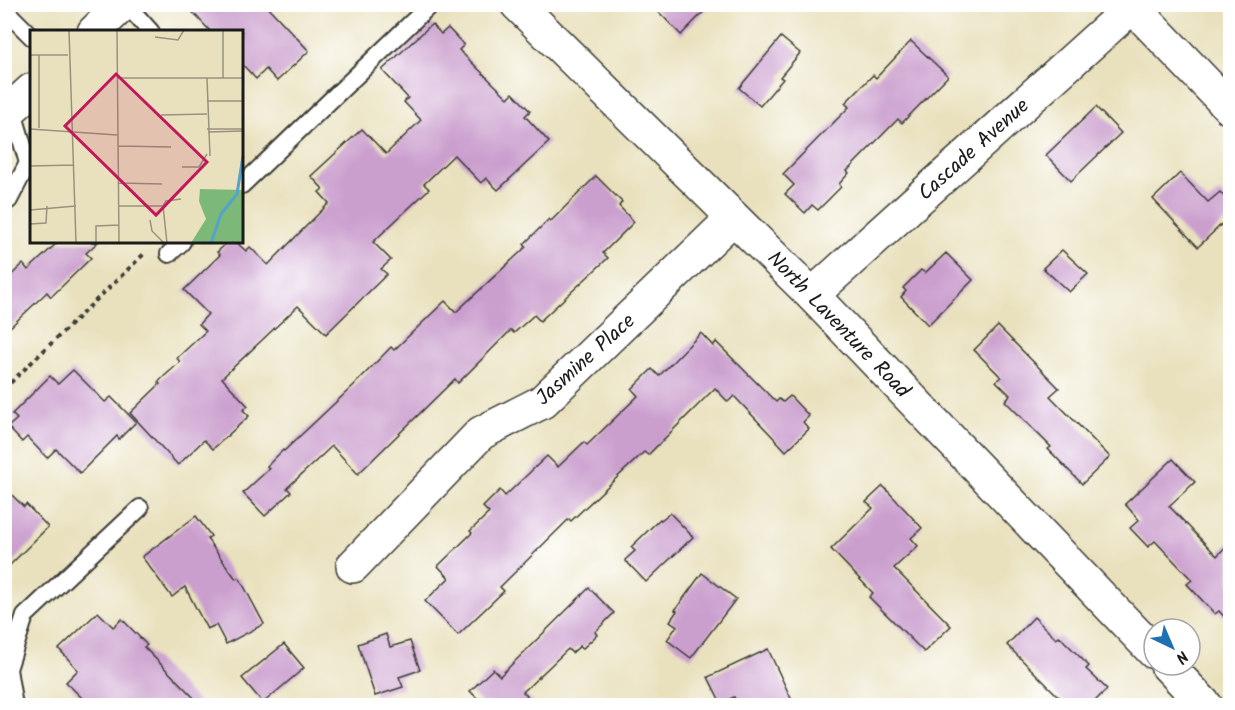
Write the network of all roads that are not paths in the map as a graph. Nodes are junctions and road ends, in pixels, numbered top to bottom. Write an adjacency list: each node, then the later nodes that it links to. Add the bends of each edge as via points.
1 (124, 4): 6 (street); 7 (lane)
2 (431, 4): 11 (lane)
3 (517, 4): 13 (street, North Laventure Road)
4 (1132, 5): 10 (street); 16 (street, Cascade Avenue)
5 (4, 9): 8 (lane)
6 (96, 30)
7 (149, 30)
8 (30, 35)
9 (16, 101): 12 (lane, via 28,163)
10 (1230, 108)
11 (243, 184)
12 (4, 204)
13 (733, 218): 16 (street, North Laventure Road); 18 (street, Jasmine Place, via 542,402 481,433)
14 (181, 243): 15 (lane)
15 (169, 254)
16 (812, 295): 19 (street, North Laventure Road)
17 (140, 508): 22 (lane, via 25,616 8,669)
18 (353, 566)
19 (1142, 639)
20 (1176, 677): 21 (street)
21 (1194, 701)
22 (14, 705)

